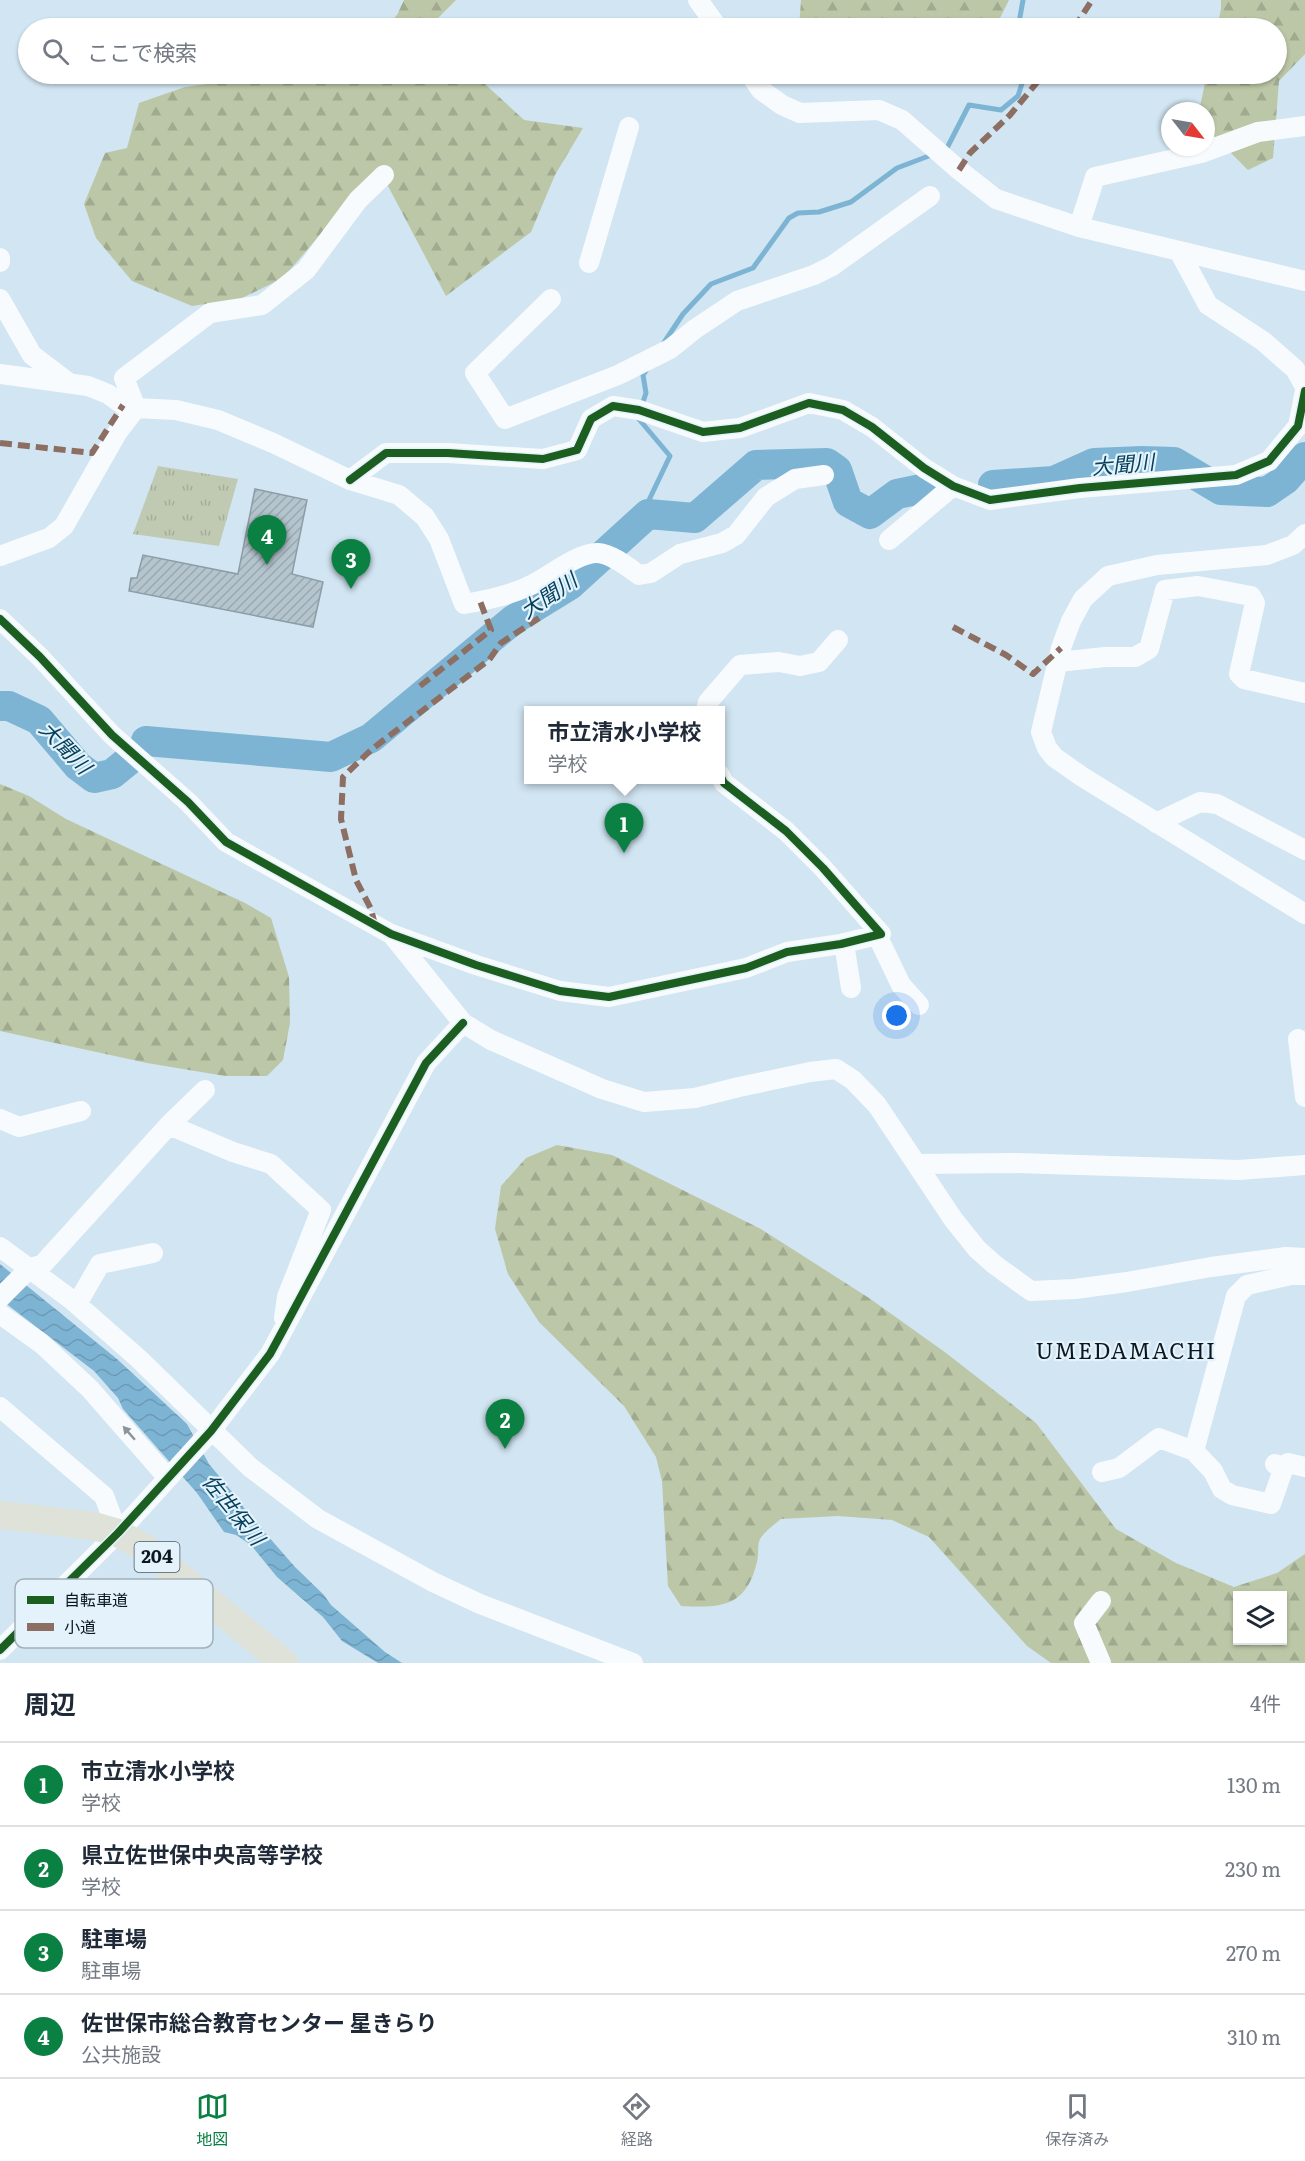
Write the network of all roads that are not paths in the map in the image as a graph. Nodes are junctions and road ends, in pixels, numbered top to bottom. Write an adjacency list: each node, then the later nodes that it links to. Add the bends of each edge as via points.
1 (698, 0): 2 (street)
2 (711, 18)
3 (757, 84): 8 (street, via 782,105 800,112 879,110 902,120 996,199)
4 (1305, 126): 8 (street, via 1258,132 1201,153 1095,177)
5 (628, 127): 10 (street)
6 (384, 175): 18 (street, via 358,200 306,270 262,305 210,313 124,378)
7 (930, 196): 13 (street, via 832,266 737,301 670,349 639,365 505,419 475,373)
8 (1079, 227): 9 (street)
9 (1179, 251): 11 (street); 16 (street, via 1208,305 1263,341 1295,369)
10 (589, 263)
11 (1305, 281)
12 (0, 299): 15 (street, via 32,356)
13 (551, 299)
14 (0, 374): 15 (street)
15 (71, 384): 18 (street, via 88,386)
16 (1305, 387)
17 (1305, 392): 21 (street, via 1298,426 1269,461 1236,475 990,500)
18 (136, 408): 20 (street, via 176,410 218,420); 24 (street, via 117,433 64,526 49,538)
19 (824, 475): 20 (street, via 795,479 766,497 736,534 722,543 680,554 651,573 639,575 601,553 588,554 528,587 464,604 439,539 425,517 399,495)
20 (350, 480): 21 (street, via 386,453 543,459 578,450 591,419 613,406 645,412 703,432 740,428 808,403 843,410)
21 (953, 486): 23 (street)
22 (1305, 534): 27 (street, via 1293,545 1267,555 1157,565 1108,576 1083,599 1071,621)
23 (889, 540)
24 (0, 556)
25 (0, 620): 34 (street, via 112,735 188,802 226,842)
26 (838, 640): 29 (street, via 819,662 800,666 779,662 740,665)
27 (1058, 662): 28 (street, via 1135,657 1149,649 1165,590 1198,586 1251,596 1255,603 1239,674 1244,679); 31 (street, via 1041,732 1047,748 1054,758)
28 (1305, 693)
29 (707, 706)
30 (725, 784): 35 (street, via 786,831 881,934)
31 (1156, 823): 32 (street, via 1200,802 1217,804); 33 (street)
32 (1305, 850)
33 (1305, 914)
34 (391, 934): 36 (street, via 560,991 609,997 746,968 787,952); 39 (street)
35 (877, 935): 36 (street); 38 (street, via 901,985)
36 (844, 943): 37 (street)
37 (851, 988)
38 (919, 1005)
39 (463, 1023): 46 (street, via 491,1040 602,1089 644,1102 695,1098 837,1069 877,1105); 56 (street, via 426,1063)
40 (1298, 1039): 42 (street)
41 (205, 1090): 45 (street)
42 (1305, 1097)
43 (81, 1111): 44 (street, via 19,1127)
44 (0, 1119)
45 (170, 1125): 51 (street, via 43,1264); 56 (street, via 271,1164 321,1210 287,1297)
46 (918, 1164): 47 (street, via 1239,1170); 50 (street, via 977,1249 1031,1291 1075,1289 1211,1267)
47 (1305, 1165)
48 (0, 1247): 51 (street)
49 (153, 1253): 54 (street, via 100,1264)
50 (1305, 1258)
51 (29, 1269): 53 (street); 54 (street)
52 (1305, 1275): 59 (street, via 1247,1285 1236,1296)
53 (0, 1298)
54 (77, 1304): 58 (street)
55 (0, 1314): 61 (street, one-way to 55, via 42,1344)
56 (282, 1332): 58 (street, via 270,1354)
57 (0, 1407): 64 (street, via 104,1496)
58 (211, 1431): 61 (street); 72 (street, via 251,1468 318,1519 480,1604)
59 (1194, 1451): 60 (street, via 1213,1471 1222,1489 1272,1504 1278,1465); 62 (street, via 1159,1438 1119,1468)
60 (1305, 1467)
61 (172, 1472): 64 (street)
62 (1102, 1472)
63 (0, 1515): 64 (highway, 204, via 94,1526)
64 (118, 1533): 65 (street); 66 (highway, 204, via 146,1549)
65 (72, 1579)
66 (182, 1579)
67 (1101, 1601): 73 (street, via 1084,1623)
68 (213, 1604): 71 (highway, 204)
69 (15, 1635): 70 (street)
70 (0, 1650)
71 (284, 1663)
72 (633, 1663)
73 (1101, 1663)

